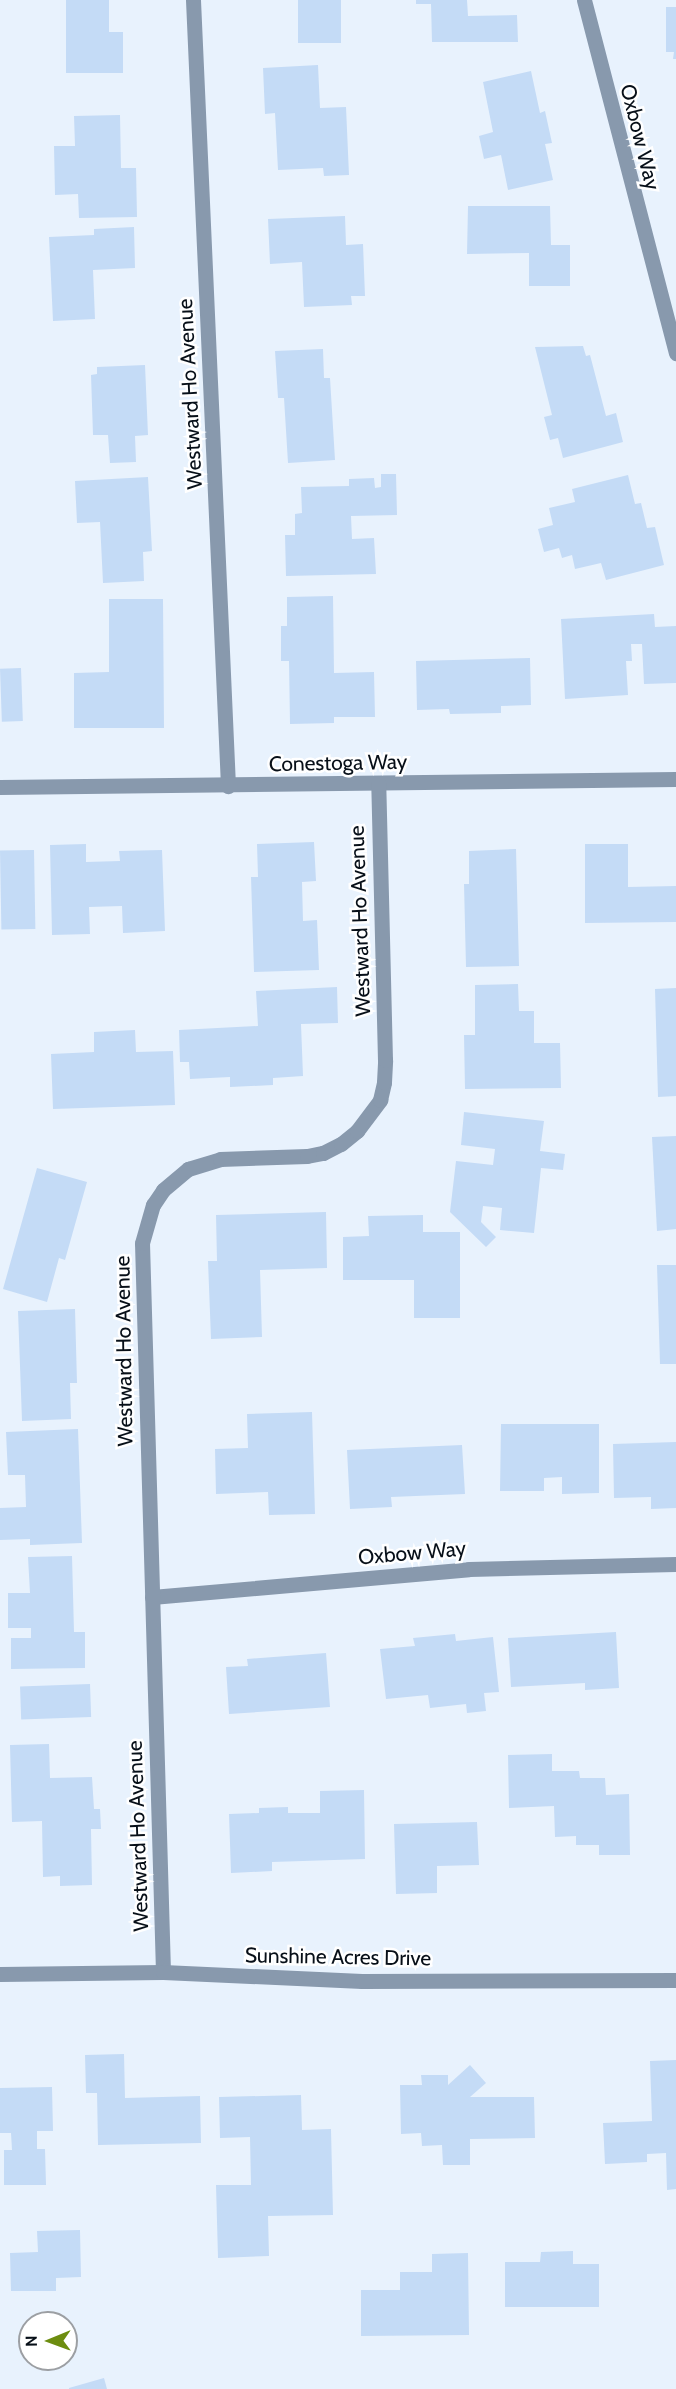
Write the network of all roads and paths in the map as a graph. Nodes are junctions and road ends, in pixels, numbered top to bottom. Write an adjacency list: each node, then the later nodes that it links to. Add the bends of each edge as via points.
1 (193, 0): 6 (street, Westward Ho Avenue)
2 (584, 0): 3 (street, Oxbow Way)
3 (676, 353)
4 (676, 779): 5 (street, Conestoga Way)
5 (378, 783): 6 (street, Conestoga Way); 9 (street, Westward Ho Avenue, via 385,1060 380,1100 357,1131 323,1153 220,1159 188,1169 163,1190 146,1225 141,1263)
6 (228, 786): 7 (street, Conestoga Way)
7 (0, 787)
8 (676, 1564): 9 (street, Oxbow Way, via 469,1569)
9 (152, 1597): 10 (street, Westward Ho Avenue)
10 (163, 1972): 11 (street, Sunshine Acres Drive); 12 (street, Sunshine Acres Drive, via 362,1981)
11 (0, 1974)
12 (676, 1980)

